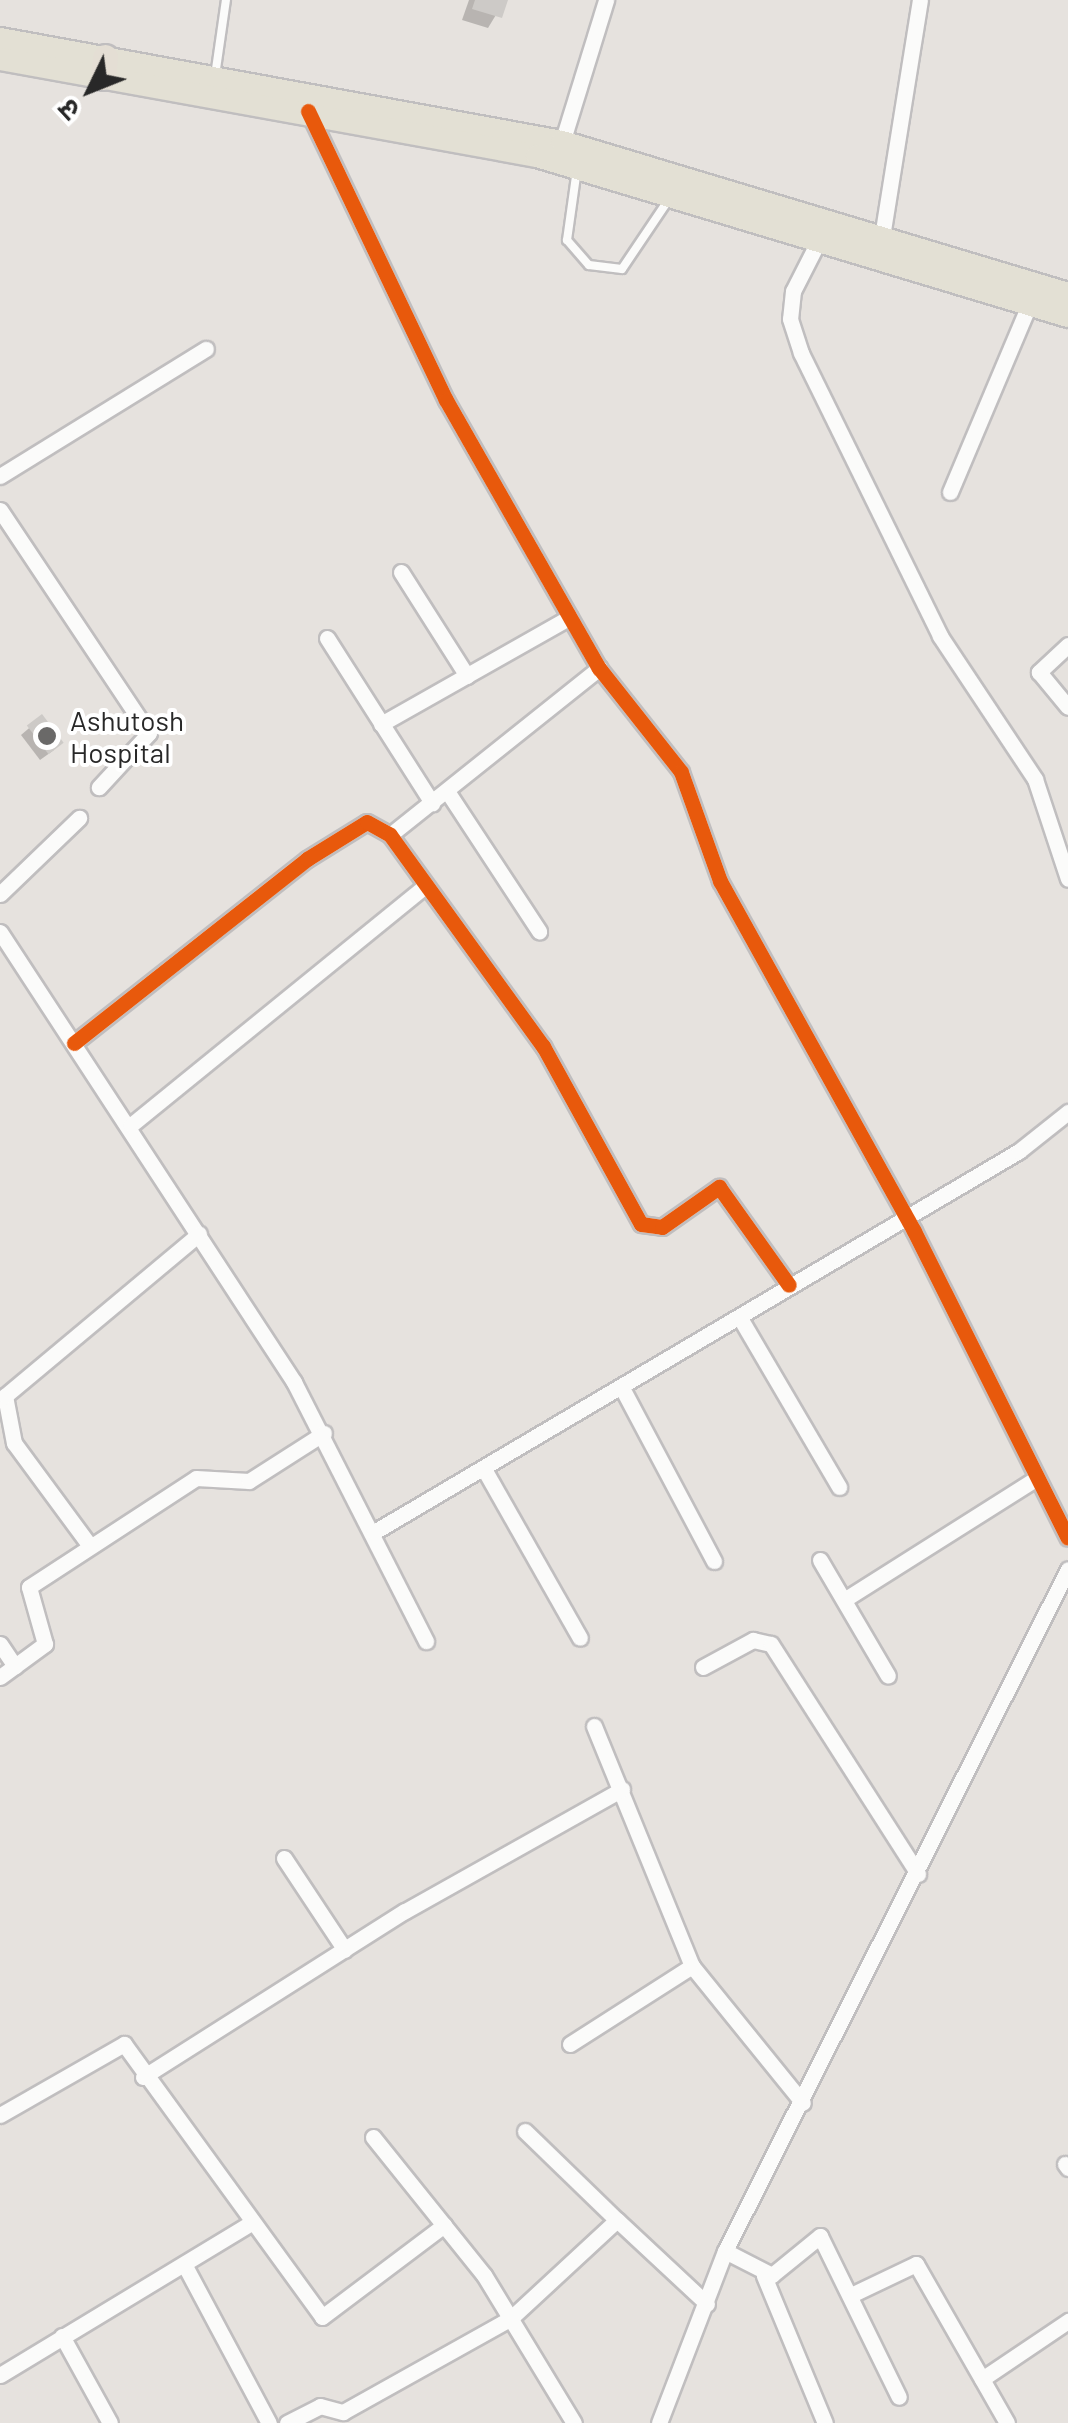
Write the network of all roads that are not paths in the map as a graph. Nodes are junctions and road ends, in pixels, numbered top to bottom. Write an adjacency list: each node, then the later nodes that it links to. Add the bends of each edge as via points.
1 (226, 0): 7 (lane)
2 (606, 0): 9 (street)
3 (920, 0): 12 (street)
4 (0, 39): 6 (main road)
5 (0, 59): 6 (main road)
6 (104, 67): 7 (main road); 8 (main road)
7 (214, 76): 9 (main road)
8 (308, 111): 9 (main road); 21 (street, via 446,400)
9 (566, 157): 10 (main road); 10 (lane, via 566,240 600,268 622,268); 12 (main road)
10 (671, 195): 11 (main road)
11 (818, 240): 12 (main road); 33 (street, via 794,290 790,319 801,353 940,636 1035,779)
12 (880, 248): 13 (main road); 14 (main road)
13 (1068, 294)
14 (1030, 304): 15 (main road); 18 (street)
15 (1068, 316)
16 (206, 350): 17 (street)
17 (0, 476)
18 (950, 492)
19 (0, 510): 28 (street, via 149,734)
20 (401, 572): 25 (street)
21 (570, 617): 24 (street); 25 (street)
22 (327, 638): 27 (street)
23 (1068, 644): 26 (street, via 1040,672)
24 (599, 668): 29 (street); 41 (street, via 681,772 720,881)
25 (466, 676): 27 (street)
26 (1068, 707)
27 (382, 724): 30 (street)
28 (99, 787)
29 (446, 791): 30 (street); 36 (street)
30 (432, 803): 32 (street)
31 (79, 818): 35 (street)
32 (390, 835): 34 (street); 38 (street, via 356,824)
33 (1068, 879)
34 (424, 887): 40 (street); 43 (street, via 543,1046 641,1224 662,1227 719,1187)
35 (0, 894)
36 (539, 931)
37 (0, 932): 38 (street)
38 (74, 1043): 40 (street)
39 (1068, 1112): 41 (street, via 1019,1151)
40 (131, 1125): 42 (street)
41 (904, 1214): 43 (street); 48 (street)
42 (199, 1234): 46 (street); 52 (street, via 5,1396 14,1443)
43 (790, 1285): 44 (street)
44 (740, 1318): 45 (street); 49 (street)
45 (622, 1388): 47 (street); 54 (street)
46 (324, 1433): 50 (street); 52 (street, via 249,1481 196,1478)
47 (484, 1469): 50 (street); 57 (street)
48 (1035, 1479): 51 (street); 56 (street)
49 (839, 1487)
50 (374, 1532): 58 (street)
51 (1068, 1538)
52 (90, 1546): 60 (street, via 28,1587 26,1600 47,1638)
53 (820, 1560): 56 (street)
54 (714, 1561)
55 (1068, 1569): 67 (street)
56 (846, 1598): 63 (street)
57 (580, 1638)
58 (426, 1641)
59 (0, 1644): 60 (street)
60 (15, 1666): 62 (street)
61 (702, 1667): 67 (street, via 754,1640 771,1644)
62 (0, 1676)
63 (888, 1676)
64 (594, 1726): 65 (street)
65 (622, 1789): 68 (street); 69 (street)
66 (284, 1858): 68 (street)
67 (918, 1874): 72 (street)
68 (345, 1950): 71 (street)
69 (692, 1966): 70 (street); 72 (street)
70 (570, 2044)
71 (142, 2077): 73 (street, via 119,2042); 77 (street)
72 (803, 2103): 79 (street)
73 (0, 2115)
74 (526, 2130): 76 (street)
75 (373, 2136): 78 (street)
76 (616, 2220): 83 (street); 84 (street)
77 (248, 2224): 78 (street, via 314,2310 330,2317); 80 (street)
78 (444, 2224): 84 (street)
79 (725, 2251): 81 (street); 83 (street)
80 (184, 2264): 86 (street); 91 (street)
81 (764, 2276): 82 (street, via 820,2236); 95 (street)
82 (851, 2295): 88 (street, via 916,2264); 89 (street)
83 (706, 2304): 94 (street)
84 (512, 2318): 92 (street, via 343,2412 320,2406); 93 (street)
85 (1068, 2321): 88 (street)
86 (62, 2336): 87 (street); 90 (street)
87 (0, 2375)
88 (982, 2379): 96 (street)
89 (899, 2397)
90 (110, 2423)
91 (269, 2423)
92 (287, 2423)
93 (574, 2423)
94 (660, 2423)
95 (825, 2423)
96 (1006, 2423)

